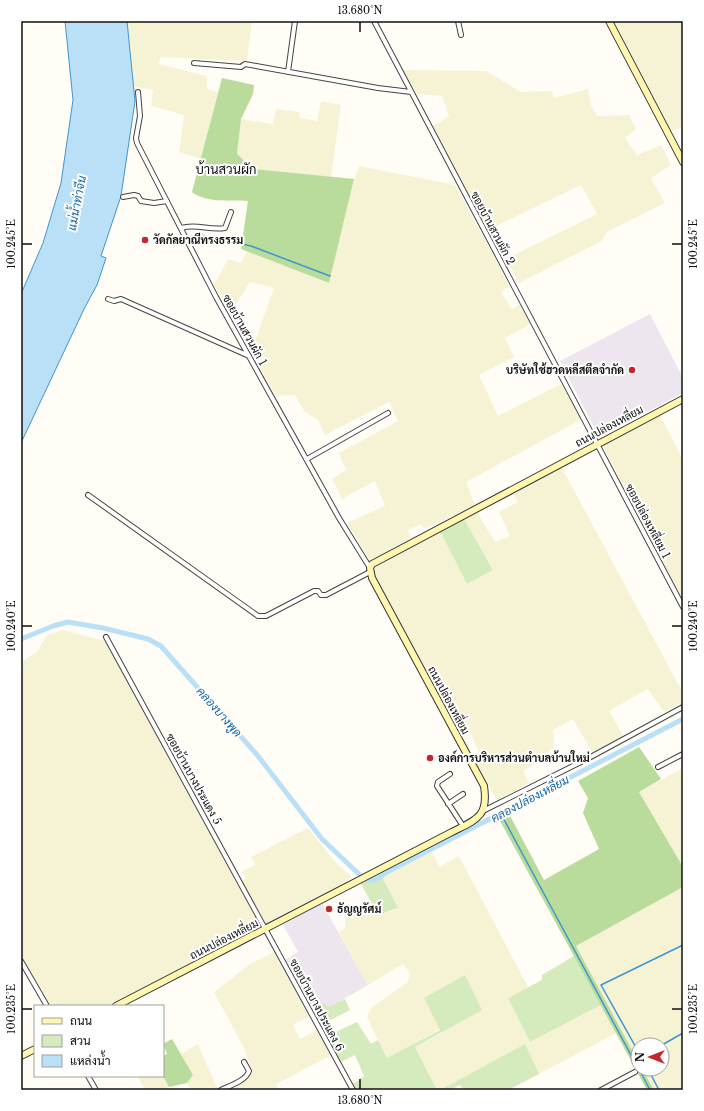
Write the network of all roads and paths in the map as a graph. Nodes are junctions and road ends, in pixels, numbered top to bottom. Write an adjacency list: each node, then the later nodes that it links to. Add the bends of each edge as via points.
1 (294, 21): 7 (street)
2 (374, 21): 9 (street, ซอยบ้านสวนผัก 2)
3 (458, 21): 5 (street)
4 (608, 21): 10 (street)
5 (460, 35)
6 (194, 63): 7 (street, via 241,67 245,64)
7 (288, 72): 9 (street)
8 (138, 92): 12 (street, ซอยบ้านสวนผัก 1, via 140,116 137,143)
9 (411, 92): 19 (street, ซอยบ้านสวนผัก 2)
10 (683, 162)
11 (122, 197): 12 (street, via 134,194 142,201)
12 (167, 201): 14 (street, ซอยบ้านสวนผัก 1)
13 (231, 212): 14 (street, via 225,228 188,226)
14 (182, 230): 16 (street, ซอยบ้านสวนผัก 1)
15 (108, 299): 16 (street, via 121,299)
16 (250, 356): 20 (street, ซอยบ้านสวนผัก 1)
17 (683, 399): 19 (street, ถนนปล่องเหลี่ยม)
18 (388, 413): 20 (street)
19 (598, 443): 22 (street, ถนนปล่องเหลี่ยม, via 372,564); 23 (street, ซอยปล่องเหลี่ยม 1)
20 (307, 459): 22 (street, ซอยบ้านสวนผัก 1)
21 (88, 495): 22 (street, via 258,616 266,616 314,591 321,595 326,594)
22 (370, 570): 31 (street, ถนนปล่องเหลี่ยม, via 484,786)
23 (683, 607)
24 (106, 637): 33 (street, ซอยบ้านบางประแดง 5)
25 (683, 707): 31 (street)
26 (683, 754): 27 (street)
27 (658, 767)
28 (450, 774): 30 (street, via 436,784)
29 (463, 794): 30 (street)
30 (448, 804): 32 (street)
31 (483, 811): 32 (street, ถนนปล่องเหลี่ยม, via 476,819)
32 (463, 826): 33 (street, ถนนปล่องเหลี่ยม)
33 (266, 929): 36 (street, ถนนปล่องเหลี่ยม); 44 (street, ซอยบ้านบางประแดง 6)
34 (21, 961): 35 (street)
35 (46, 1005)
36 (118, 1005)
37 (34, 1050): 38 (street)
38 (21, 1056)
39 (244, 1062): 43 (street, via 249,1071 248,1075)
40 (630, 1075): 45 (street)
41 (89, 1077): 42 (street)
42 (96, 1090)
43 (221, 1090)
44 (353, 1090)
45 (601, 1090)

